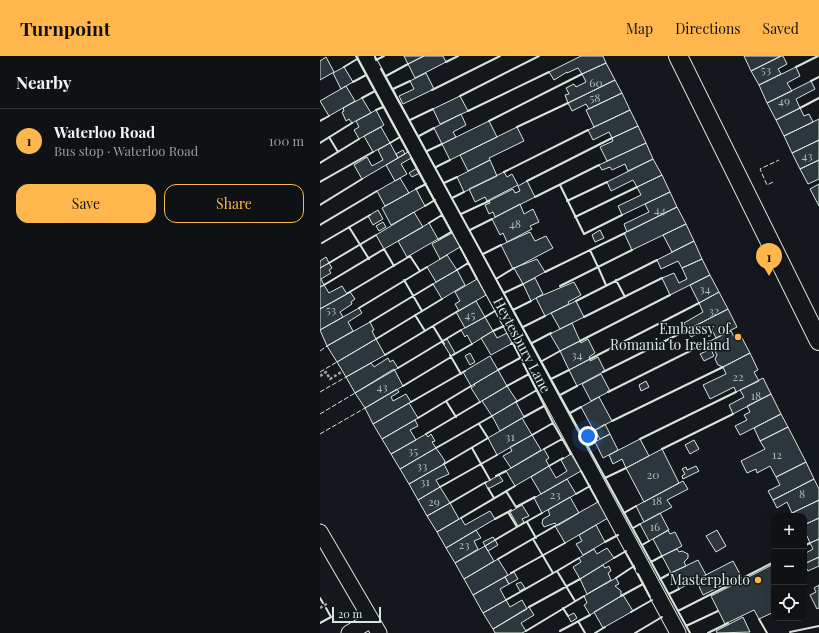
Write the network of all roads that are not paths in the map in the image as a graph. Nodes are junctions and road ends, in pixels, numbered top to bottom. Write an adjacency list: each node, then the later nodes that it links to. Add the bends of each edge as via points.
1 (366, 56): 8 (street, Heytesbury Lane)
2 (678, 56): 3 (street)
3 (819, 340)
4 (320, 532): 5 (street)
5 (371, 620): 6 (street); 7 (street)
6 (348, 633)
7 (379, 633)
8 (678, 633)

